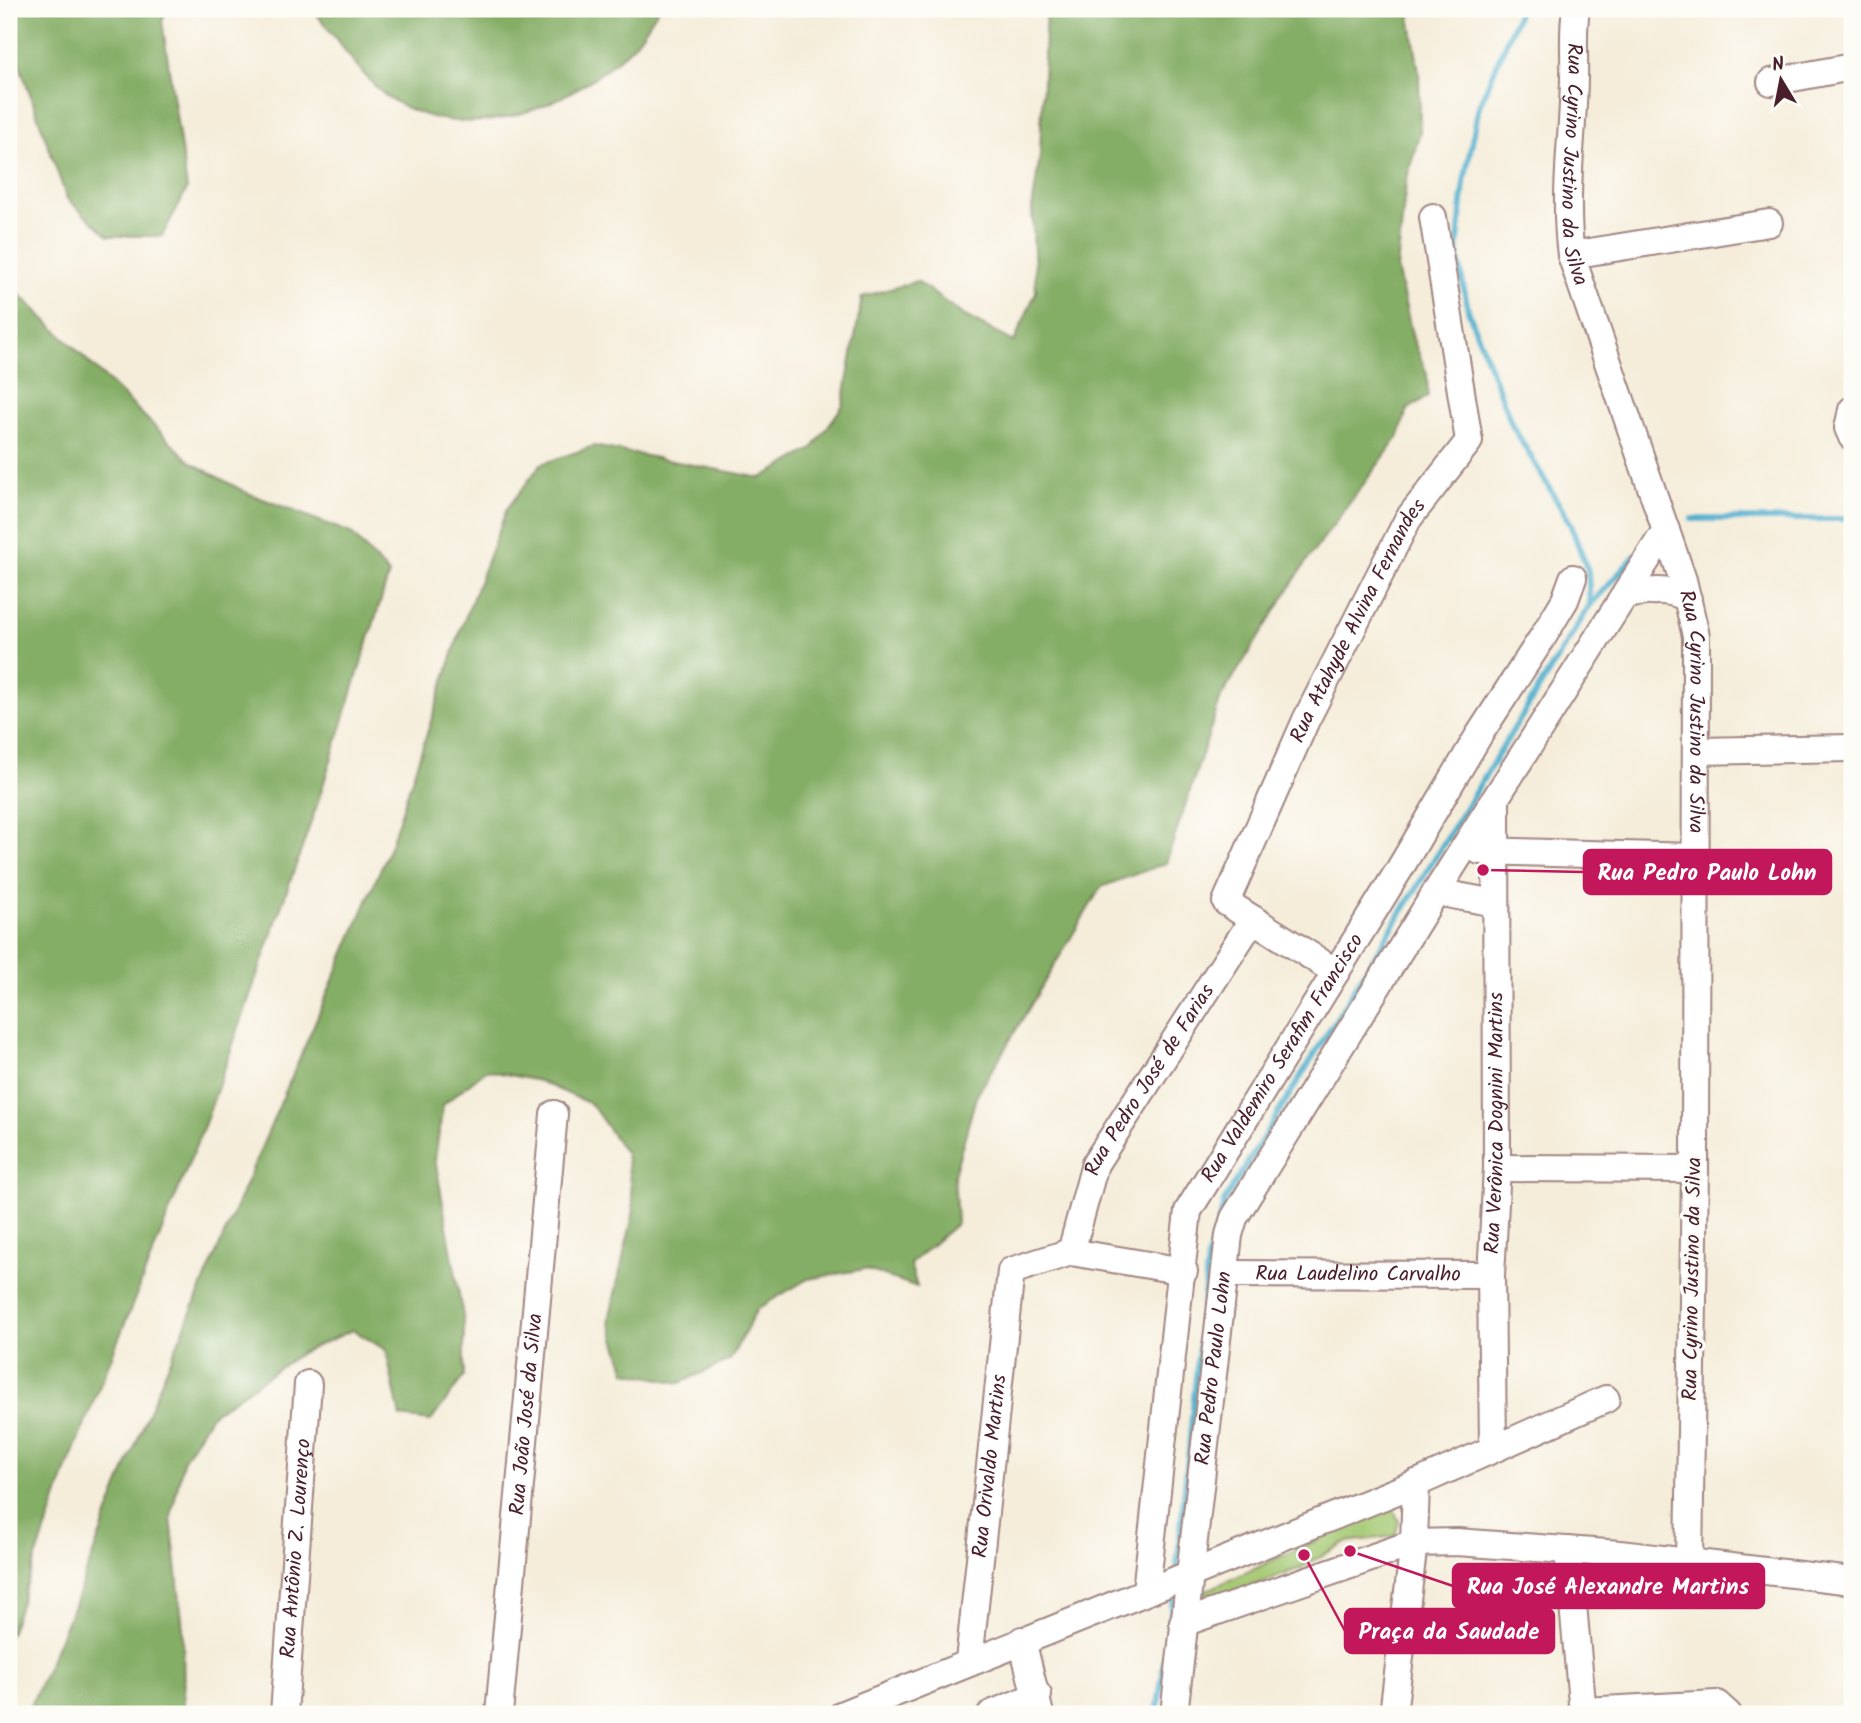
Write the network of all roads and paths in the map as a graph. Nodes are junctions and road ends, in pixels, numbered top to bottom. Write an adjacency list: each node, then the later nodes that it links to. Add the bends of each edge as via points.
1 (1576, 9): 6 (street, Rua Cyrino Justino da Silva, via 1567,213)
2 (1852, 67): 3 (street)
3 (1771, 82)
4 (1433, 217): 21 (street, Rua Atahyde Alvina Fernandes, via 1469,441 1408,519 1306,720 1226,902)
5 (1769, 223): 6 (street)
6 (1571, 255): 9 (street, Rua Cyrino Justino da Silva)
7 (1852, 410): 8 (street, via 1848,428)
8 (1852, 437)
9 (1667, 530): 11 (street, Rua Pedro Paulo Lohn); 12 (street, Rua Cyrino Justino da Silva)
10 (1573, 578): 22 (street, Rua Valdemiro Serafim Francisco, via 1558,611)
11 (1627, 595): 12 (street, via 1659,591); 15 (street, Rua Pedro Paulo Lohn)
12 (1688, 599): 14 (street, Rua Cyrino Justino da Silva, via 1697,654)
13 (1852, 748): 14 (street)
14 (1697, 751): 18 (street, Rua Cyrino Justino da Silva)
15 (1496, 801): 16 (street, Rua Pedro Paulo Lohn); 17 (street, Rua Verônica Dognini Martins)
16 (1463, 851): 17 (street); 19 (street, Rua Pedro Paulo Lohn)
17 (1496, 852): 18 (street); 20 (street, Rua Verônica Dognini Martins)
18 (1695, 857): 25 (street, Rua Cyrino Justino da Silva)
19 (1436, 892): 20 (street); 28 (street, Rua Pedro Paulo Lohn, via 1234,1218)
20 (1495, 903): 24 (street, Rua Verônica Dognini Martins)
21 (1253, 919): 22 (street, Rua Atahyde Alvina Fernandes); 26 (street, Rua Pedro José de Farias, via 1095,1164)
22 (1336, 972): 27 (street, Rua Valdemiro Serafim Francisco, via 1188,1211)
23 (554, 1114): 47 (street, Rua João José da Silva)
24 (1497, 1168): 25 (street); 29 (street, Rua Verônica Dognini Martins)
25 (1695, 1169): 36 (street, Rua Cyrino Justino da Silva)
26 (1071, 1252): 27 (street); 42 (street, Rua Orivaldo Martins, via 1011,1271)
27 (1184, 1270): 39 (street, Rua Valdemiro Serafim Francisco)
28 (1225, 1274): 29 (street, Rua Laudelino Carvalho); 37 (street, Rua Pedro Paulo Lohn)
29 (1491, 1275): 32 (street, Rua Verônica Dognini Martins)
30 (308, 1384): 46 (street, Rua Antônio Z. Lourenço)
31 (1605, 1399): 32 (street)
32 (1493, 1447): 33 (street)
33 (1416, 1483): 34 (street); 37 (street)
34 (1414, 1543): 35 (street); 40 (street); 50 (street)
35 (1567, 1550): 36 (street); 45 (street)
36 (1689, 1562): 38 (street)
37 (1189, 1574): 39 (street); 40 (street, Rua Pedro Paulo Lohn)
38 (1852, 1581)
39 (1146, 1591): 41 (street)
40 (1184, 1623): 49 (street, Rua Pedro Paulo Lohn)
41 (1022, 1640): 42 (street); 43 (street)
42 (969, 1661): 44 (street)
43 (1039, 1705): 48 (street)
44 (847, 1711)
45 (1583, 1713): 51 (street, via 1717,1704)
46 (284, 1714)
47 (499, 1714)
48 (991, 1714)
49 (1174, 1714)
50 (1393, 1714)
51 (1728, 1714)

